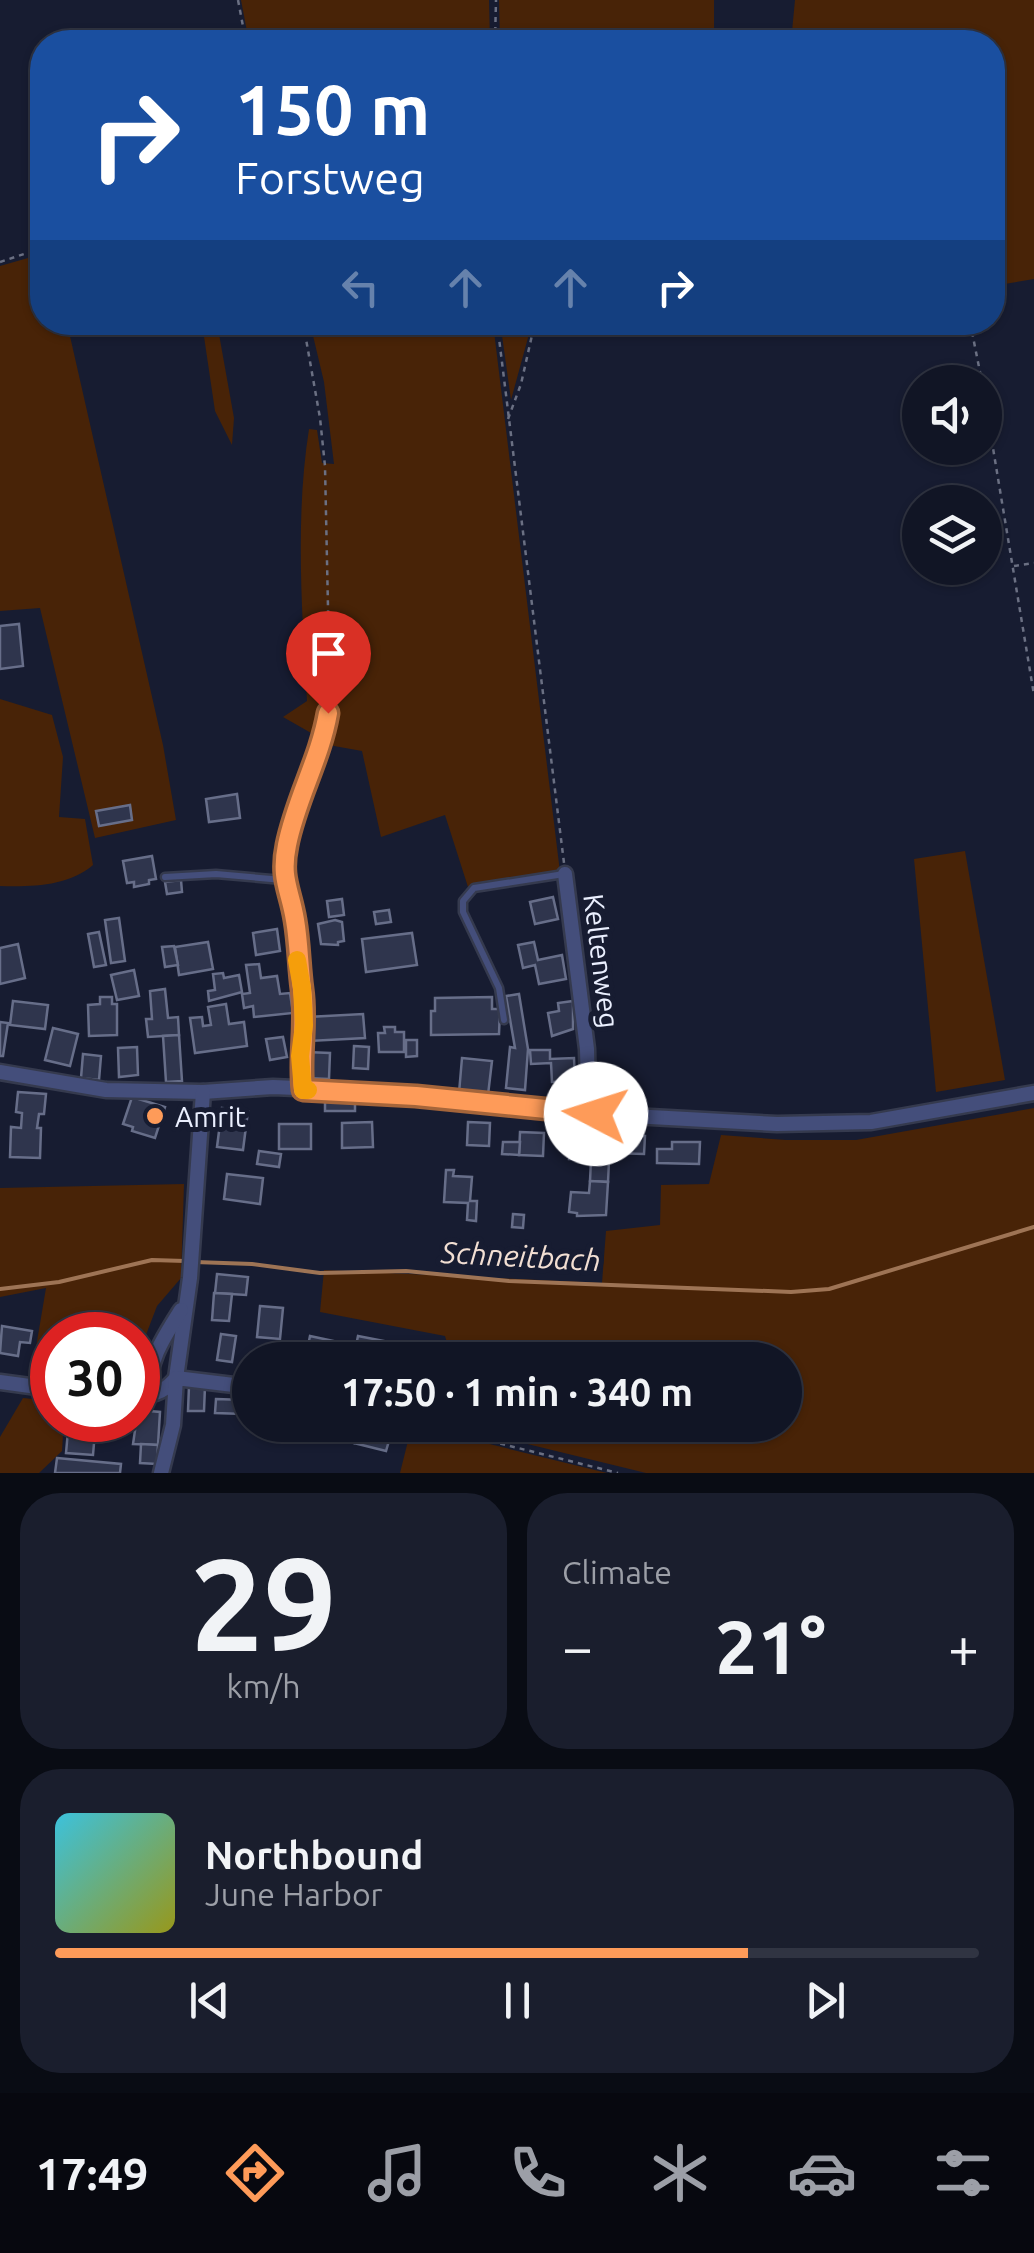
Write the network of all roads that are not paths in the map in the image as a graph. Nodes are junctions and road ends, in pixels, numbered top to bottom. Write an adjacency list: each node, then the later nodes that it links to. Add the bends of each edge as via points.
1 (328, 713): 4 (street, via 286,846)
2 (565, 874): 5 (lane, via 474,888 463,901 499,988); 10 (street, Keltenweg)
3 (166, 877): 4 (lane)
4 (283, 880): 7 (street, via 296,924)
5 (504, 1020)
6 (0, 1072): 8 (street, via 86,1088)
7 (303, 1090): 8 (street); 10 (street)
8 (203, 1092): 11 (street)
9 (1034, 1093): 10 (street, via 871,1122)
10 (596, 1114)
11 (186, 1303): 12 (street); 13 (street)
12 (160, 1344)
13 (176, 1378): 15 (street); 17 (street); 18 (street)
14 (0, 1382): 16 (street)
15 (232, 1384)
16 (30, 1386)
17 (160, 1390)
18 (162, 1473)

